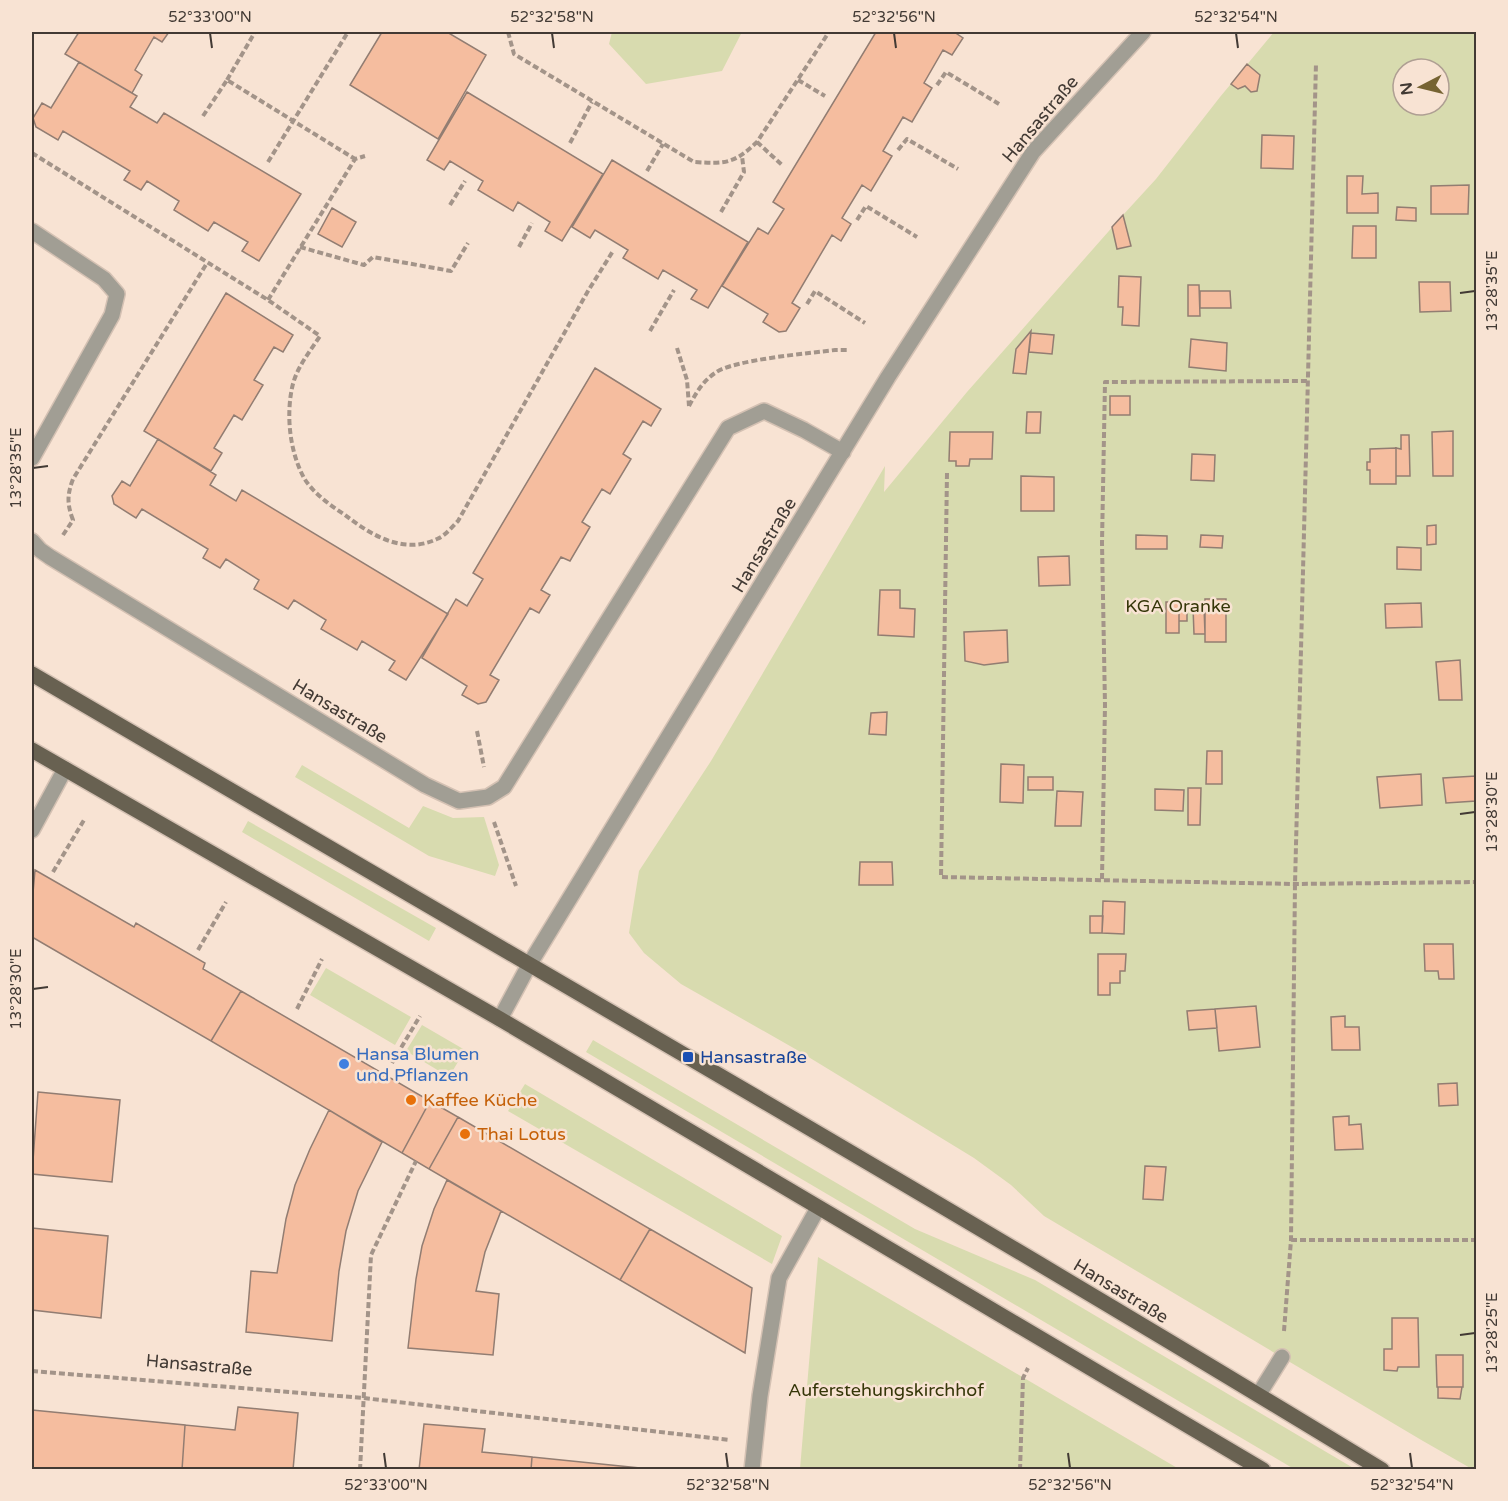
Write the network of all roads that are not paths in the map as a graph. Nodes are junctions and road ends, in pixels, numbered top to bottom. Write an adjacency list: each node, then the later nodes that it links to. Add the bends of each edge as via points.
1 (1143, 32): 3 (street, Hansastraße, via 1034,152)
2 (32, 231): 4 (street, via 104,279 117,294 112,315)
3 (843, 452): 5 (street, Hansastraße, via 764,411 728,428 504,787 488,797 459,801 425,785 80,575); 10 (street, Hansastraße)
4 (32, 458)
5 (32, 541)
6 (32, 674): 10 (main road, Hansastraße)
7 (32, 750): 8 (main road)
8 (64, 769): 9 (street); 11 (main road)
9 (32, 830)
10 (529, 965): 11 (street, Hansastraße); 14 (main road, Hansastraße)
11 (500, 1019): 12 (main road)
12 (818, 1208): 15 (street, via 779,1278); 16 (main road)
13 (1282, 1357): 14 (street)
14 (1259, 1394): 17 (main road, Hansastraße)
15 (752, 1470)
16 (1263, 1470)
17 (1382, 1470)

